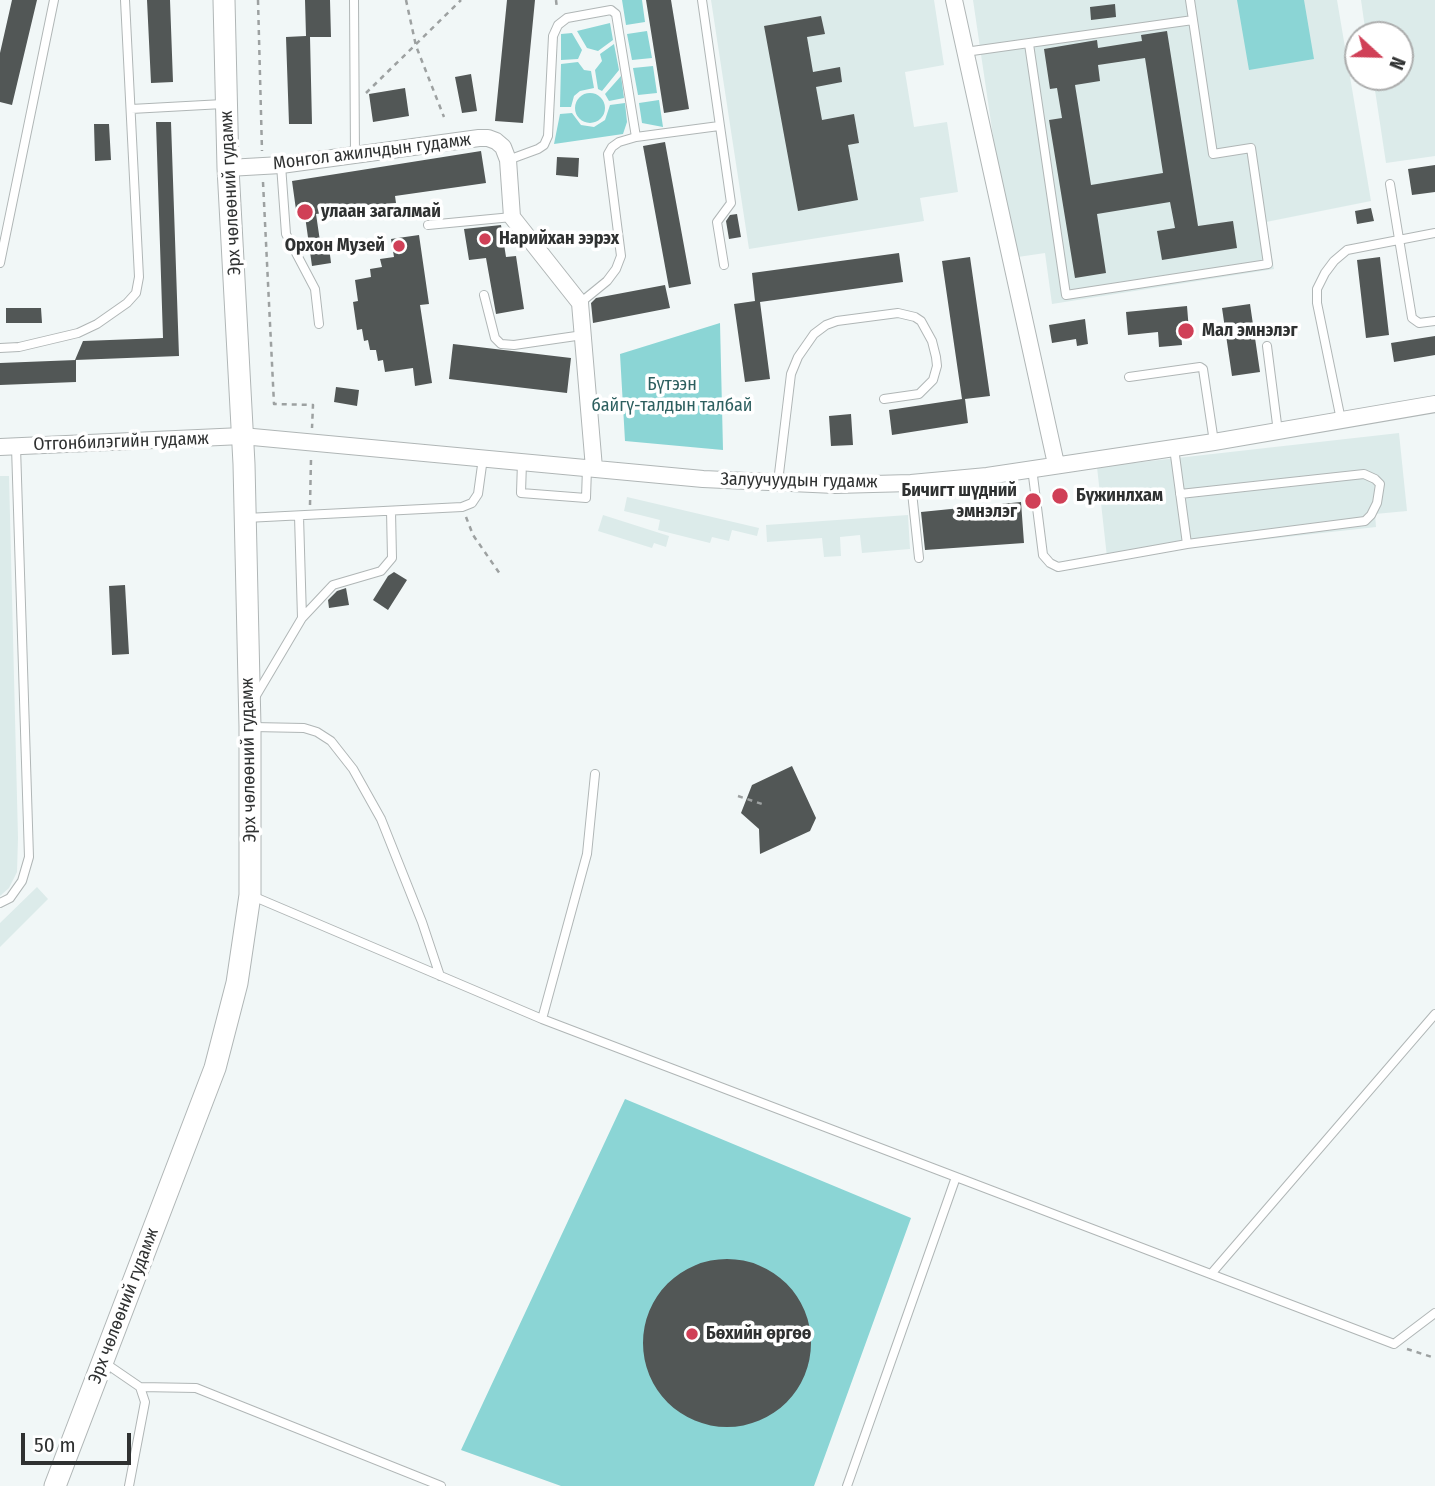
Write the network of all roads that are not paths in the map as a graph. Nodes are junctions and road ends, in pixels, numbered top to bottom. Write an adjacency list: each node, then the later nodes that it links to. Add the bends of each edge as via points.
1 (54, 0): 24 (lane)
2 (125, 0): 12 (lane)
3 (224, 0): 11 (main road, Эрх чөлөөний гудамж)
4 (354, 0): 15 (lane)
5 (702, 0): 13 (lane)
6 (954, 0): 10 (street)
7 (1191, 0): 8 (lane)
8 (1193, 20): 9 (lane); 9 (lane, via 1213,154 1251,148 1268,264 1066,295)
9 (1029, 44): 10 (lane)
10 (965, 52): 44 (street)
11 (226, 104): 12 (lane); 18 (main road, Эрх чөлөөний гудамж)
12 (131, 109): 32 (lane, via 136,293 78,333)
13 (719, 126): 14 (lane); 25 (lane, via 731,203 717,222)
14 (636, 137): 16 (lane, via 616,14 611,10 567,18 558,25 553,36 548,136 538,149); 27 (lane, via 619,142 608,154 621,256 607,281)
15 (355, 156): 16 (street, Монгол ажилчдын гудамж, via 488,138 503,147); 17 (street, Монгол ажилчдын гудамж)
16 (508, 160): 20 (street)
17 (281, 165): 18 (street, Монгол ажилчдын гудамж); 29 (lane, via 286,234 315,289)
18 (228, 168): 38 (main road, Эрх чөлөөний гудамж)
19 (1390, 184): 23 (lane)
20 (512, 217): 21 (lane); 27 (street)
21 (428, 225)
22 (1435, 233): 23 (lane)
23 (1398, 239): 28 (lane, via 1412,318 1419,323); 36 (lane, via 1346,250 1317,289)
24 (0, 263)
25 (724, 265)
26 (484, 295): 30 (lane, via 495,338 501,344)
27 (580, 303): 30 (street)
28 (1435, 321)
29 (319, 324)
30 (583, 335): 45 (street)
31 (1267, 346): 37 (lane)
32 (0, 348)
33 (1129, 377): 39 (lane, via 1203,369)
34 (884, 399): 47 (lane, via 919,394 933,380 936,357 921,321 898,313 825,325 805,345 791,374)
35 (1435, 404): 36 (street, Залуучуудын гудамж)
36 (1341, 420): 37 (street, Залуучуудын гудамж)
37 (1278, 432): 39 (street, Залуучуудын гудамж)
38 (242, 436): 40 (street, Отгонбилэгийн гудамж); 42 (street, Залуучуудын гудамж); 52 (main road, Эрх чөлөөний гудамж)
39 (1214, 442): 41 (street, Залуучуудын гудамж)
40 (8, 447): 59 (lane, via 29,857 22,881)
41 (1174, 448): 44 (street, Залуучуудын гудамж); 49 (lane)
42 (483, 458): 43 (street, Залуучуудын гудамж); 50 (lane, via 478,494 472,503 462,508)
43 (522, 462): 45 (street, Залуучуудын гудамж); 45 (lane, via 521,493 586,498)
44 (1056, 464): 46 (street, Залуучуудын гудамж)
45 (591, 468): 47 (street, Залуучуудын гудамж)
46 (1032, 468): 48 (street, Залуучуудын гудамж); 53 (lane, via 1043,555 1058,567)
47 (778, 482): 48 (street, Залуучуудын гудамж)
48 (911, 483): 54 (lane)
49 (1180, 494): 53 (lane); 53 (lane, via 1364,474 1380,484 1377,503 1365,521)
50 (391, 511): 51 (lane); 55 (lane, via 392,558 381,571 333,585)
51 (299, 516): 52 (lane); 55 (lane)
52 (245, 519): 56 (main road, Эрх чөлөөний гудамж)
53 (1187, 544)
54 (919, 558)
55 (302, 618): 56 (lane)
56 (250, 717): 58 (main road, Эрх чөлөөний гудамж); 62 (lane, via 317,732 346,760 381,819)
57 (595, 774): 64 (lane, via 587,854)
58 (250, 895): 62 (lane); 68 (main road, Эрх чөлөөний гудамж, via 237,983 215,1068)
59 (10, 898): 60 (lane); 61 (lane)
60 (0, 902)
61 (0, 908)
62 (440, 976): 64 (lane)
63 (1435, 1014): 66 (lane)
64 (541, 1019): 65 (lane)
65 (957, 1177): 66 (lane); 73 (lane)
66 (1211, 1274): 67 (lane, via 1394,1344)
67 (1435, 1313)
68 (103, 1361): 69 (lane); 70 (main road, Эрх чөлөөний гудамж)
69 (140, 1387): 71 (lane, via 145,1402); 72 (lane, via 196,1388)
70 (55, 1486)
71 (129, 1486)
72 (441, 1486)
73 (847, 1486)

